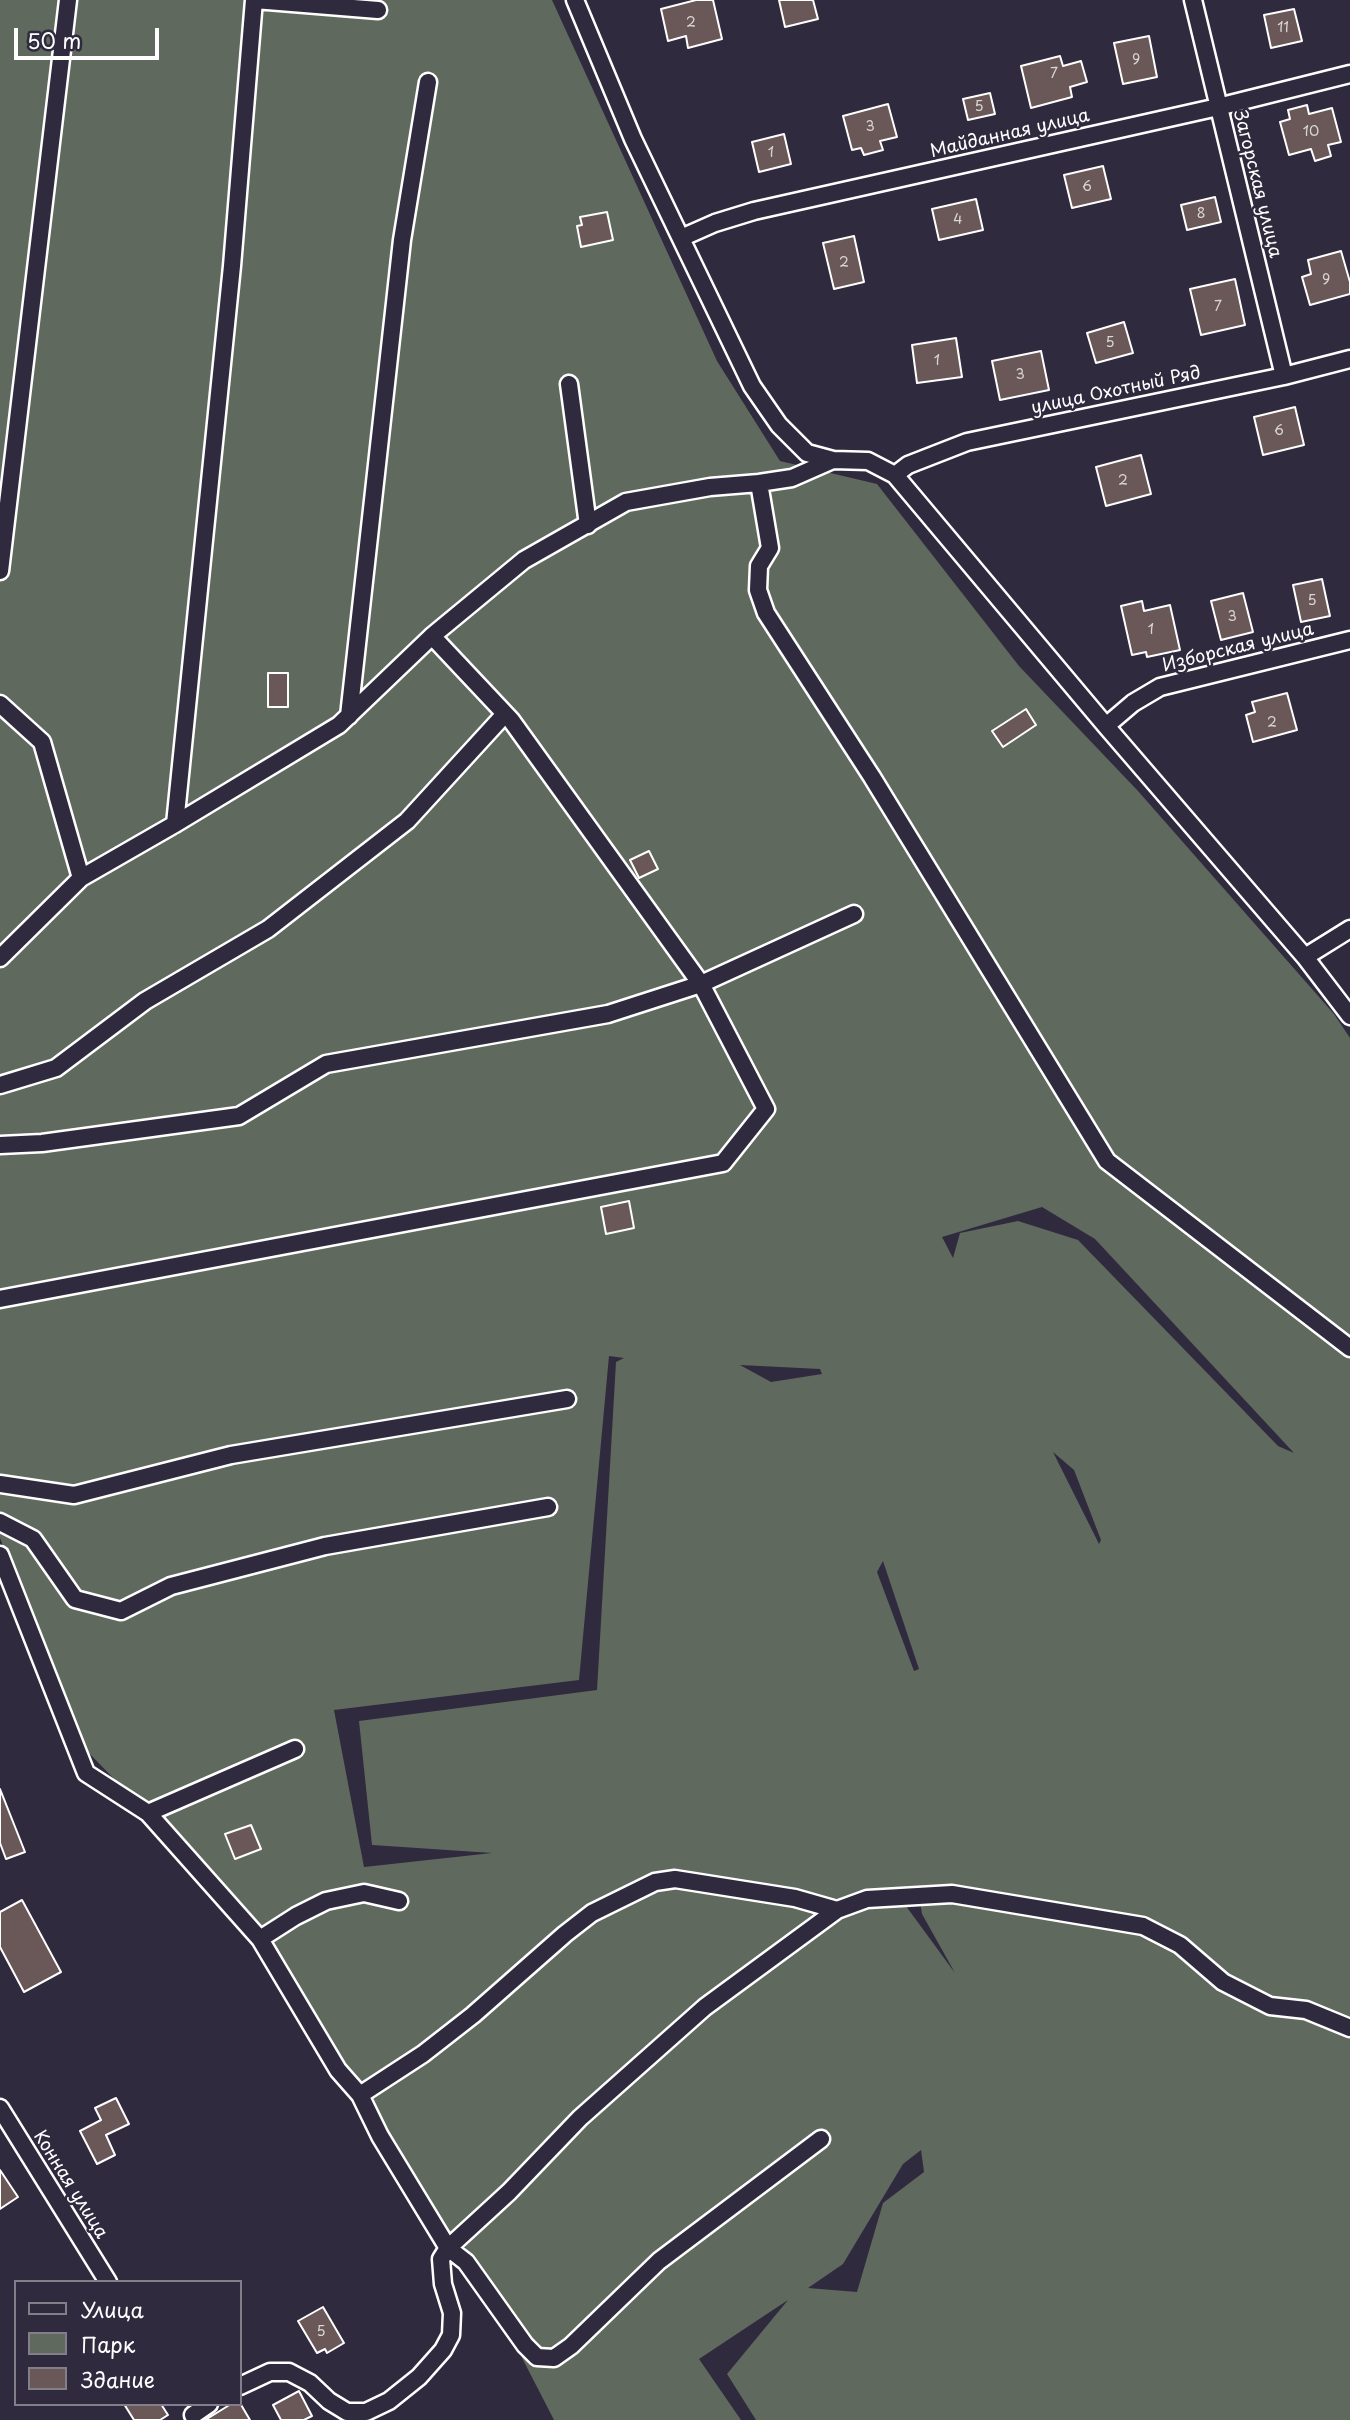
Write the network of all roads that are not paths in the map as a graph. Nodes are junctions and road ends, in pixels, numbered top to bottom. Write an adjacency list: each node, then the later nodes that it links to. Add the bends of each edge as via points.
1 (68, 0): 17 (street)
2 (254, 0): 5 (street); 24 (street)
3 (575, 0): 9 (street, via 633,139)
4 (1193, 0): 8 (street, Загорская улица)
5 (378, 10)
6 (1350, 74): 8 (street, Майданная улица)
7 (428, 82): 22 (street, via 402,240)
8 (1218, 107): 9 (street, Майданная улица, via 754,211); 11 (street, Загорская улица)
9 (681, 238): 13 (street, via 752,386 779,425 807,453)
10 (1350, 359): 11 (street, улица Охотный Ряд)
11 (1284, 376): 14 (street, улица Охотный Ряд, via 967,442 908,465)
12 (569, 384): 16 (street)
13 (833, 460): 14 (street, via 868,461); 15 (street, via 792,478)
14 (895, 475): 23 (street)
15 (759, 483): 16 (street, via 626,502); 35 (street, via 770,548 759,566 758,590 766,613 1107,1161)
16 (587, 524): 18 (street, via 524,560)
17 (0, 571)
18 (432, 636): 21 (street); 22 (street)
19 (1350, 640): 23 (street, Изборская улица, via 1160,687)
20 (0, 704): 25 (street, via 42,742)
21 (505, 714): 30 (street); 32 (street, via 407,821 268,929 145,1001 56,1068)
22 (349, 716): 24 (street)
23 (1106, 726): 28 (street)
24 (175, 824): 25 (street)
25 (81, 877): 29 (street)
26 (854, 914): 30 (street)
27 (1350, 929): 28 (street)
28 (1305, 957): 31 (street)
29 (0, 958)
30 (701, 984): 33 (street, via 608,1014 326,1065 239,1115); 34 (street, via 766,1109 723,1163)
31 (1350, 1016)
32 (0, 1085)
33 (0, 1145)
34 (0, 1299)
35 (1350, 1348)
36 (567, 1399): 37 (street, via 231,1455 74,1495)
37 (0, 1484)
38 (548, 1507): 39 (street, via 325,1546 171,1586 121,1611 75,1599 33,1539)
39 (0, 1522)
40 (0, 1555): 42 (street, via 86,1773)
41 (295, 1749): 42 (street)
42 (148, 1813): 45 (street)
43 (399, 1901): 45 (street, via 364,1892 326,1901)
44 (837, 1910): 46 (street, via 867,1899 952,1894 1143,1926 1180,1945 1223,1982 1270,2006 1306,2010); 47 (street, via 795,1898 675,1879 655,1882 592,1913 473,2015); 50 (street, via 657,2048)
45 (260, 1939): 47 (street, via 338,2070)
46 (1350, 2028)
47 (360, 2095): 50 (street)
48 (0, 2108): 51 (street, Конная улица)
49 (821, 2139): 50 (street, via 659,2261 554,2358 537,2357 466,2262)
50 (448, 2248): 52 (street, via 441,2259 452,2313 451,2335 419,2377 389,2401 366,2412 347,2412 289,2372 270,2372)
51 (107, 2280)
52 (242, 2385)

